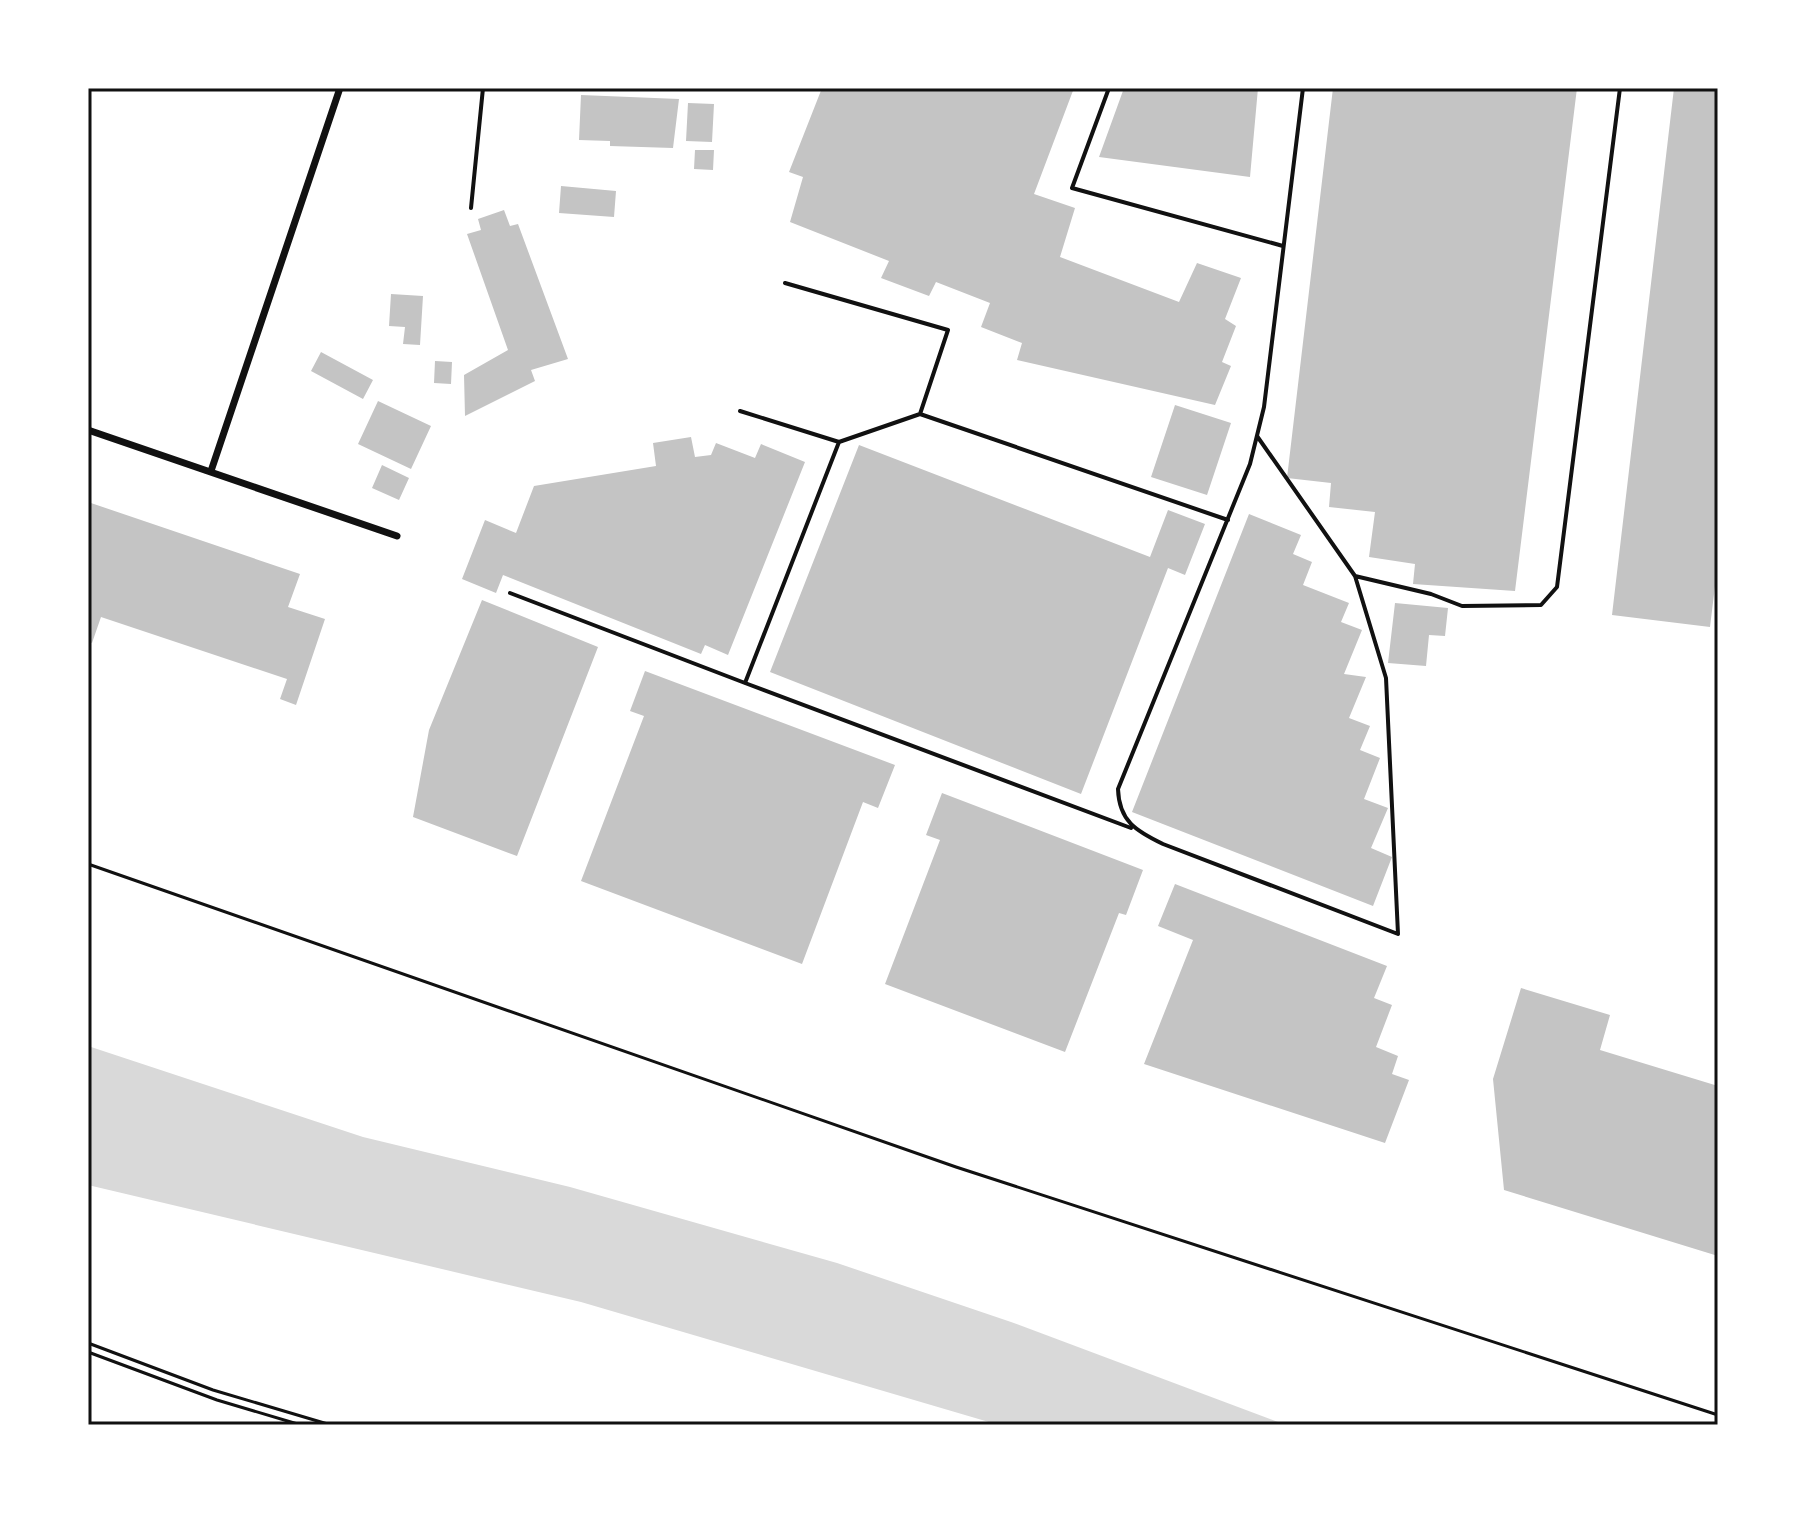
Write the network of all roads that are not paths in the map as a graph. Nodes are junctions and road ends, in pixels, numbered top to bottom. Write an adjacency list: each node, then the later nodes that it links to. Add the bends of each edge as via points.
1 (340, 88): 14 (street)
2 (483, 88): 6 (lane)
3 (1109, 88): 7 (lane, via 1072,188)
4 (1303, 88): 7 (lane)
5 (1620, 88): 17 (lane, via 1557,587 1541,605 1462,606)
6 (471, 208)
7 (1283, 246): 12 (lane)
8 (785, 283): 10 (lane, via 948,330)
9 (740, 411): 13 (lane)
10 (920, 414): 13 (lane); 15 (lane)
11 (88, 430): 14 (street)
12 (1257, 436): 15 (lane); 17 (lane)
13 (839, 442): 19 (lane)
14 (211, 471): 16 (street)
15 (1228, 520): 20 (lane, via 1118,789 1119,808)
16 (397, 536)
17 (1355, 576): 20 (lane, via 1386,678 1398,934)
18 (510, 593): 19 (lane)
19 (745, 683): 20 (lane)
20 (1132, 829)

